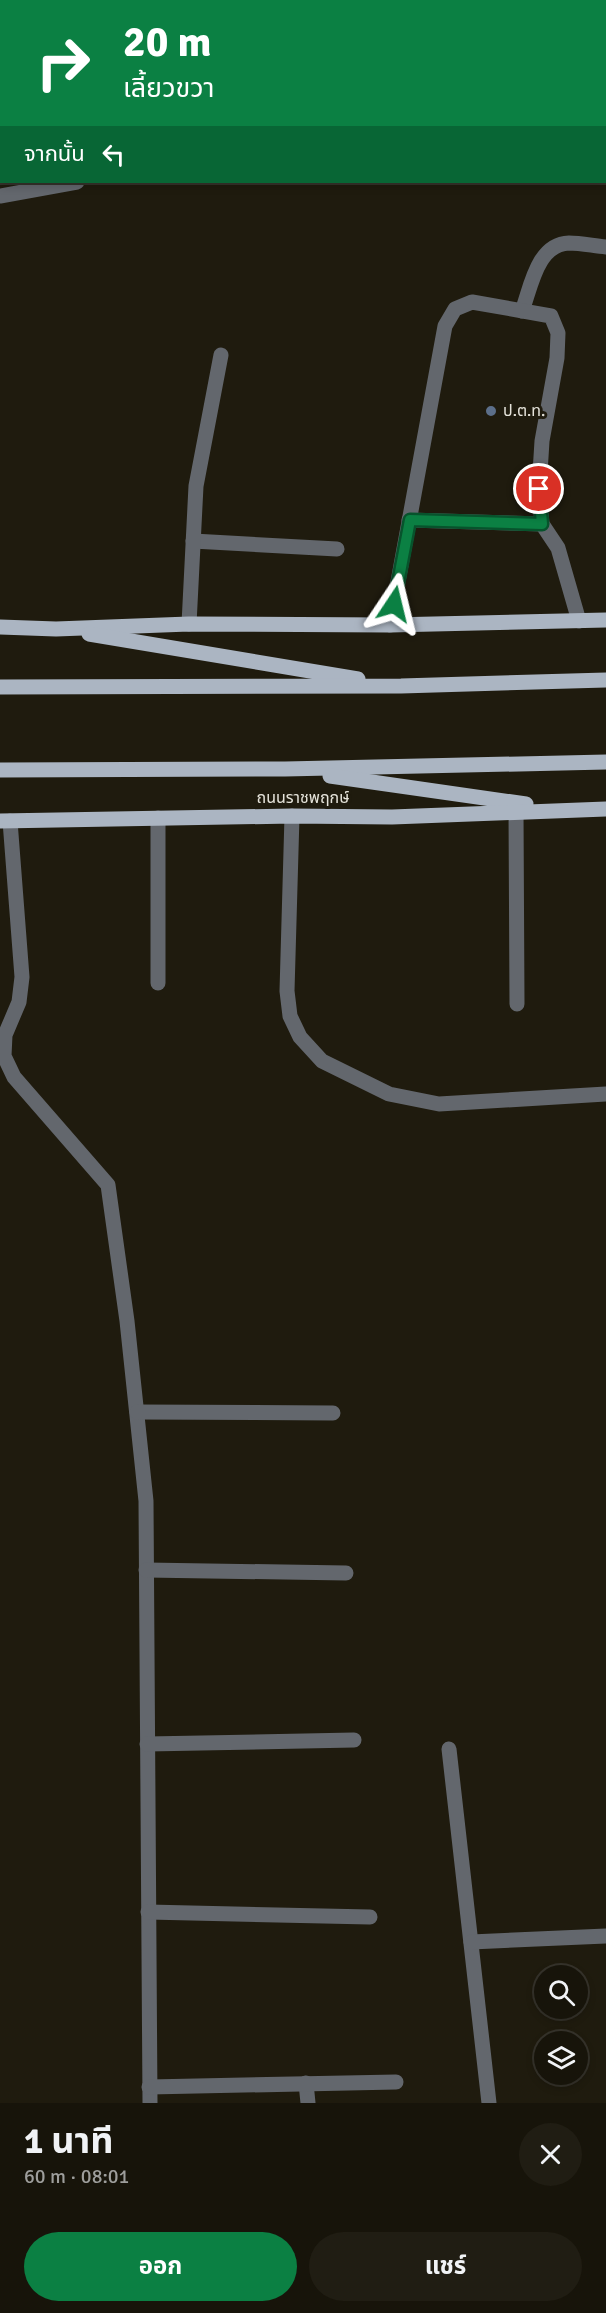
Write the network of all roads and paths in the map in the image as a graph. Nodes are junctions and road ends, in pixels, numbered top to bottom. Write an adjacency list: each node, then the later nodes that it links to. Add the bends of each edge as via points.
1 (49, 184): 2 (street)
2 (0, 196)
3 (606, 247): 4 (street, via 567,243 554,247 543,256)
4 (522, 311): 6 (street, via 471,302 455,309 450,318); 7 (street, via 551,316 558,333 541,453)
5 (221, 355): 8 (street, via 196,486)
6 (410, 520): 7 (street); 13 (street)
7 (542, 524): 11 (street, via 558,548)
8 (193, 541): 9 (street); 12 (street)
9 (337, 549)
10 (606, 620): 11 (main road)
11 (579, 621): 13 (main road)
12 (189, 624): 13 (main road); 15 (main road)
13 (390, 625)
14 (0, 627): 15 (main road)
15 (56, 629): 17 (main road)
16 (606, 680): 17 (main road)
17 (401, 686): 18 (main road)
18 (0, 687)
19 (606, 762): 21 (main road, ถนนราชพฤกษ์)
20 (0, 770): 21 (main road, ถนนราชพฤกษ์)
21 (285, 770): 22 (main road)
22 (565, 809): 23 (main road, ถนนราชพฤกษ์); 24 (main road, ถนนราชพฤกษ์)
23 (606, 809)
24 (516, 811): 25 (main road, ถนนราชพฤกษ์, via 393,817); 29 (street)
25 (292, 816): 26 (main road, ถนนราชพฤกษ์); 30 (street, via 286,991 290,1016 300,1037 322,1060 389,1094 440,1104)
26 (158, 818): 27 (main road, ถนนราชพฤกษ์); 28 (street)
27 (5, 821): 31 (street, via 22,977 19,1002 5,1035 4,1056 14,1077 108,1185)
28 (158, 983)
29 (517, 1004)
30 (606, 1094)
31 (137, 1412): 32 (street); 33 (street, via 146,1501)
32 (333, 1413)
33 (146, 1570): 34 (street); 36 (street)
34 (346, 1573)
35 (354, 1740): 36 (street)
36 (147, 1744): 38 (street)
37 (449, 1749): 41 (street)
38 (148, 1912): 39 (street); 44 (street)
39 (370, 1917)
40 (606, 1936): 41 (street)
41 (471, 1942): 47 (street)
42 (396, 2082): 43 (street)
43 (306, 2083): 44 (street); 46 (street)
44 (149, 2087): 45 (street)
45 (150, 2103)
46 (308, 2103)
47 (489, 2103)

